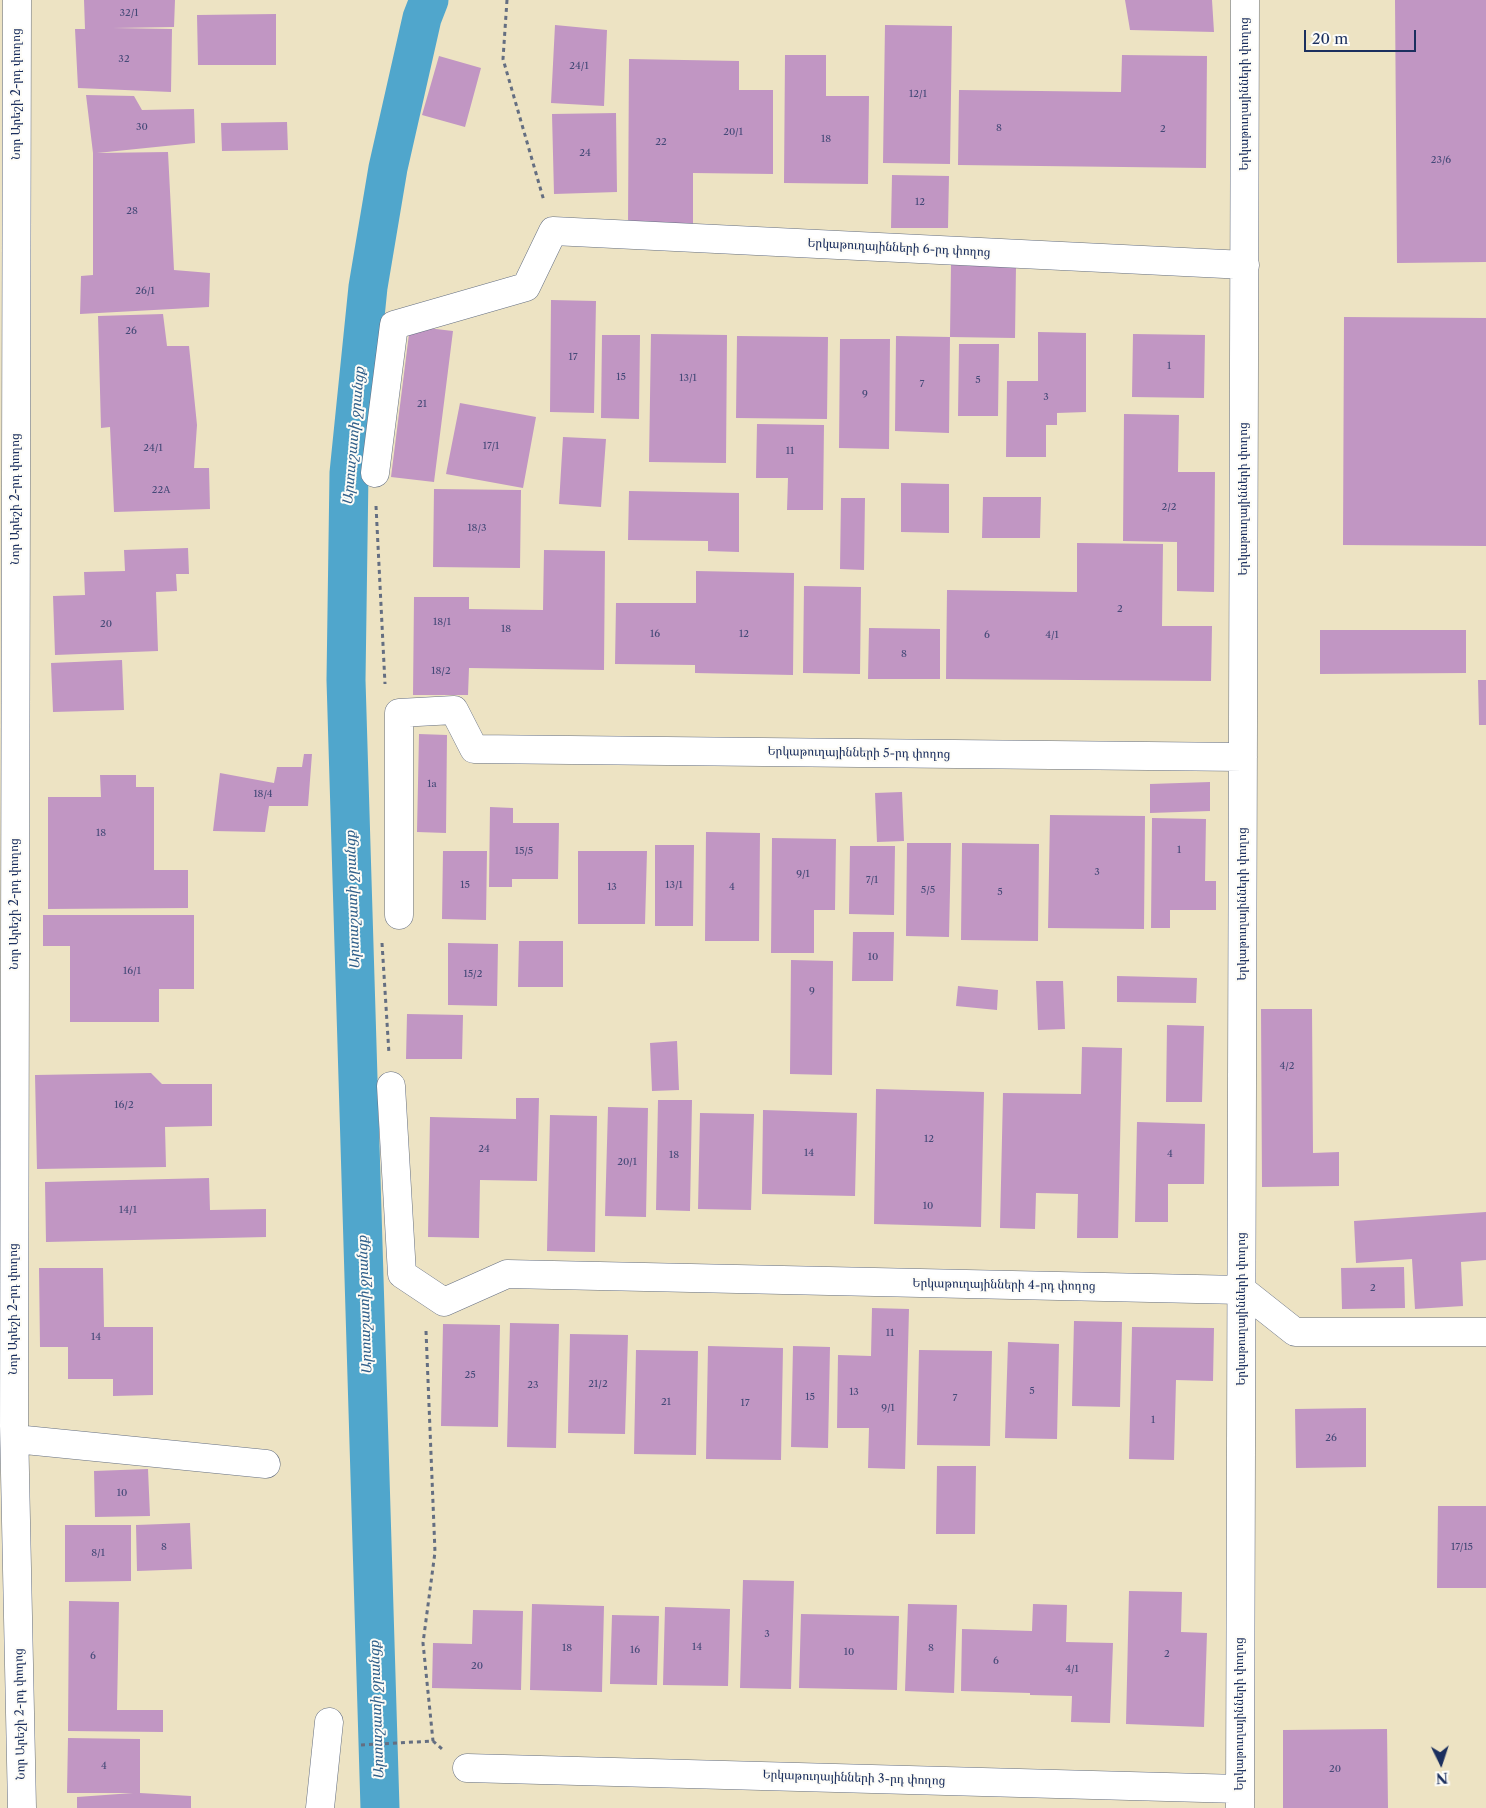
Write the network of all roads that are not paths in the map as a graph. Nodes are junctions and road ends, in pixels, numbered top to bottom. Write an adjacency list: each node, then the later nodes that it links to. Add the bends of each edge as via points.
1 (17, 0): 5 (street, Նոր Արեշի 2-րդ փողոց)
2 (1245, 0): 3 (street, Երկաթուղայինների փողոց)
3 (1245, 265): 4 (street, Երկաթուղայինների 6-րդ փողոց, via 553,231 526,288 394,325); 6 (street, Երկաթուղայինների փողոց)
4 (375, 473)
5 (8, 752): 11 (street, Նոր Արեշի 2-րդ փողոց)
6 (1243, 757): 7 (street, Երկաթուղայինների 5-րդ փողոց, via 474,749 454,710 399,713); 9 (street, Երկաթուղայինների փողոց)
7 (399, 916)
8 (391, 1086): 9 (street, Երկաթուղայինների 4-րդ փողոց, via 402,1274 444,1302 507,1274)
9 (1242, 1290): 10 (street, via 1295,1332); 15 (street, Երկաթուղայինների փողոց)
10 (1486, 1332)
11 (10, 1430): 12 (street); 16 (street, Նոր Արեշի 2-րդ փողոց)
12 (266, 1464)
13 (328, 1722): 17 (street)
14 (467, 1768): 15 (street, Երկաթուղայինների 3-րդ փողոց)
15 (1240, 1798)
16 (22, 1808)
17 (320, 1808)

